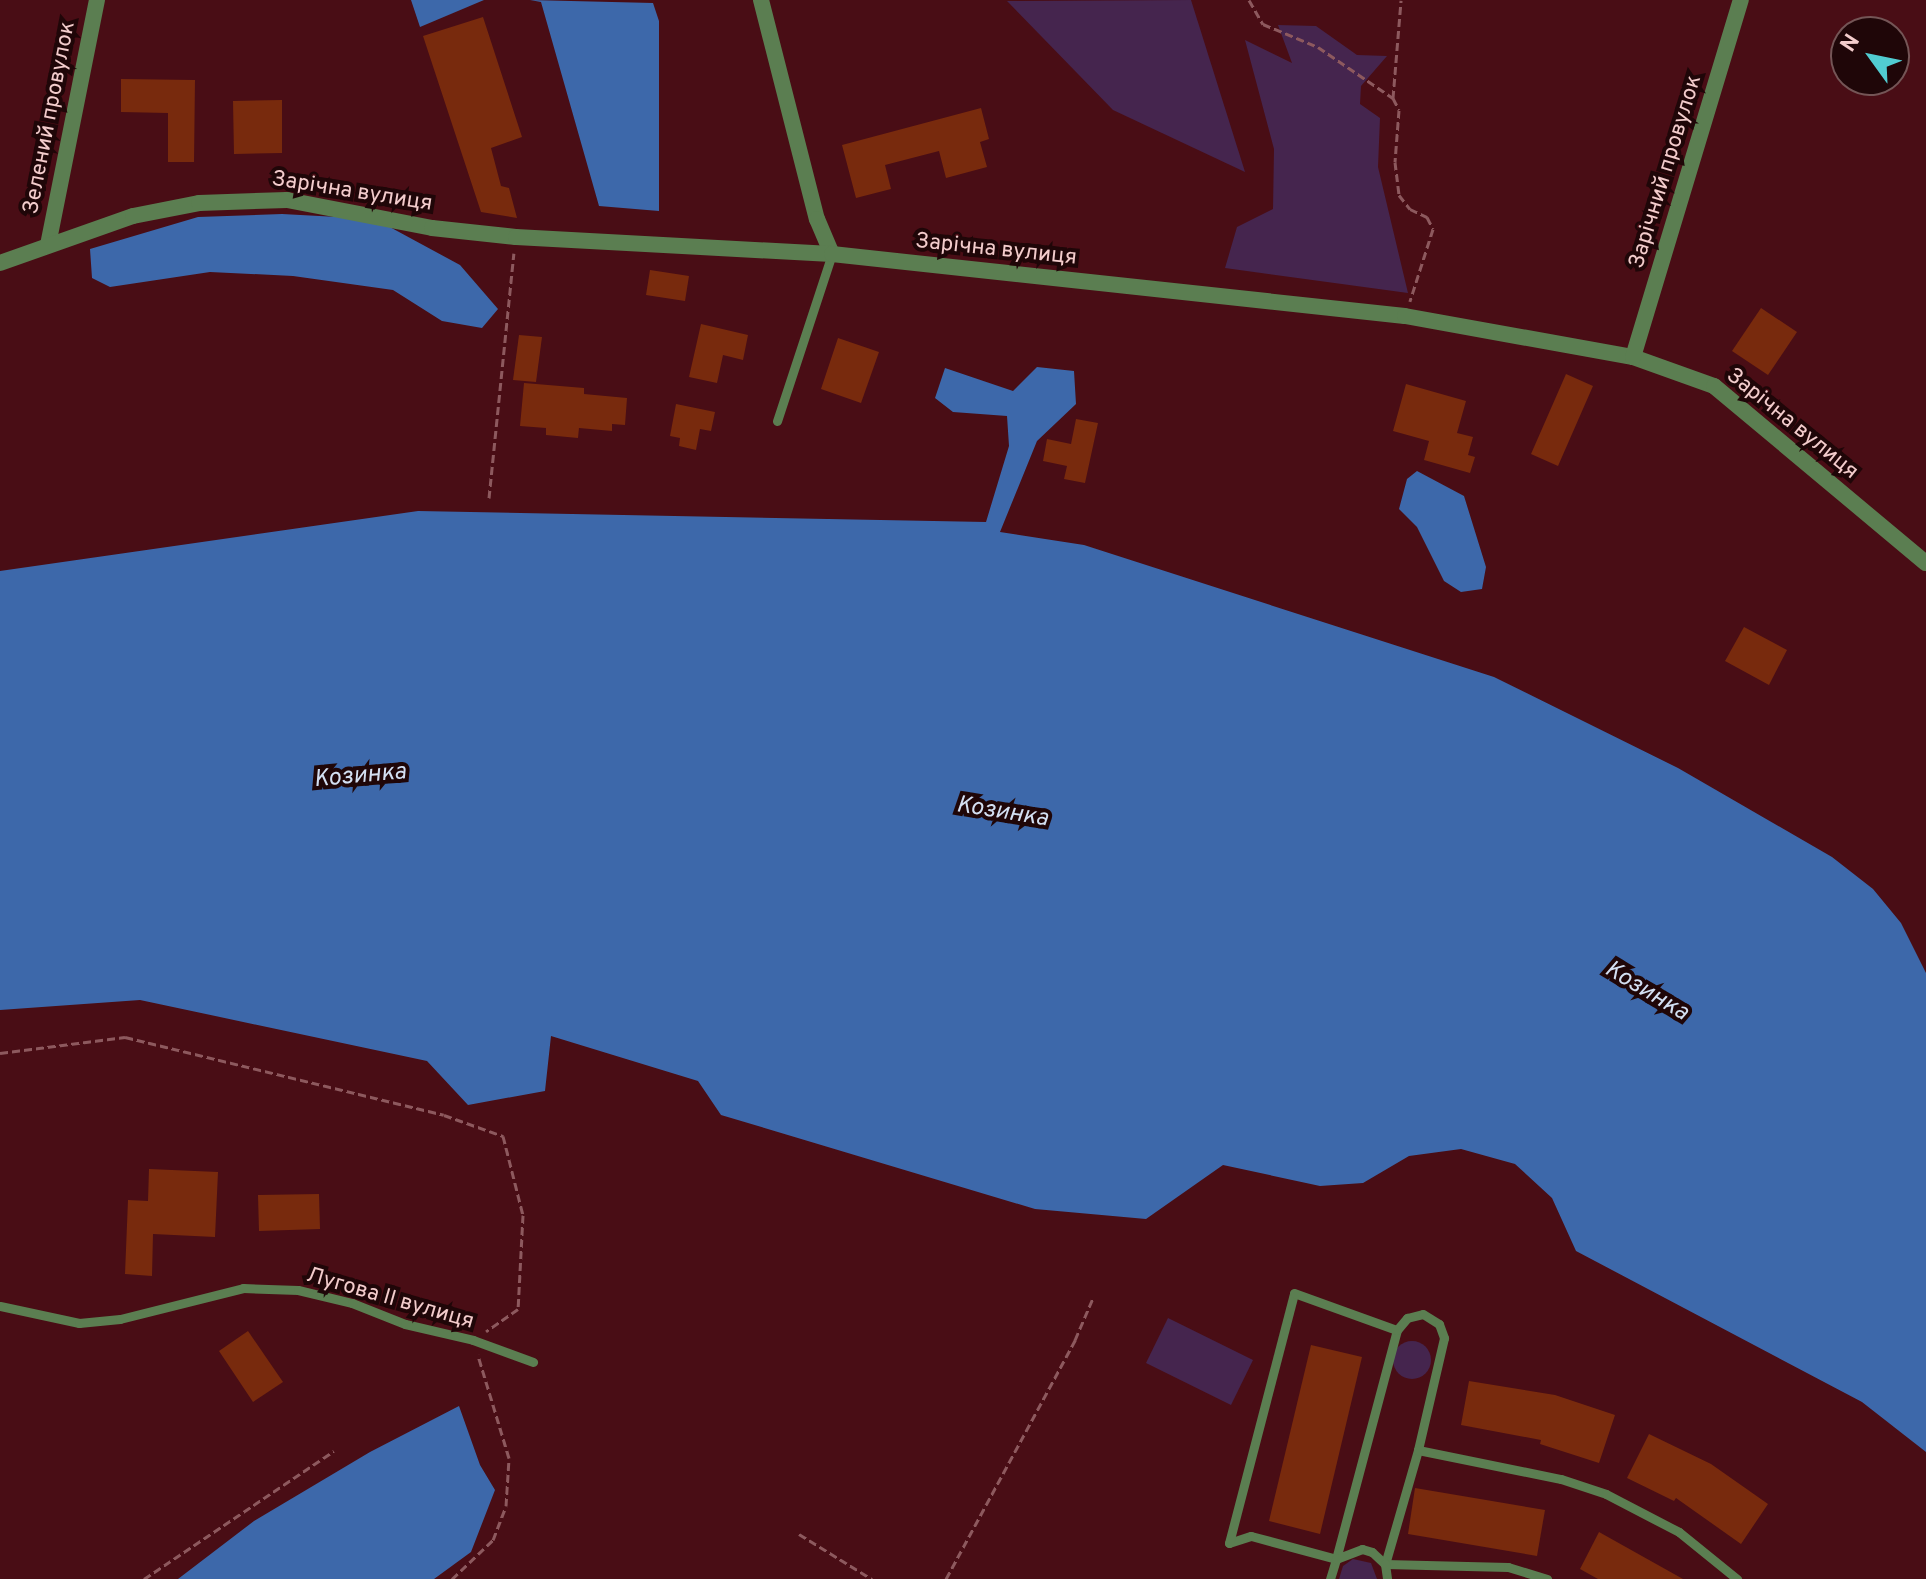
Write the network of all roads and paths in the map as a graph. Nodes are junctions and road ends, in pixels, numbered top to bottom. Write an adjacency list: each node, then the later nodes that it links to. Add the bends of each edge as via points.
1 (97, 0): 8 (street, Зелений провулок)
2 (761, 0): 9 (street, via 817,219)
3 (1249, 0): 6 (path, via 1263,24 1318,47)
4 (1401, 0): 6 (path)
5 (1741, 0): 12 (street, Зарічний провулок)
6 (1393, 98): 11 (path, via 1399,110 1399,195 1410,209 1427,217 1433,229)
7 (516, 237): 8 (street, Зарічна вулиця, via 432,228 287,200 236,199 133,216); 9 (street, Зарічна вулиця); 14 (path)
8 (48, 245): 10 (street, Зарічна вулиця)
9 (832, 254): 11 (street, Зарічна вулиця); 13 (lane)
10 (0, 263)
11 (1405, 316): 12 (street, Зарічна вулиця)
12 (1633, 357): 15 (street, Зарічна вулиця, via 1714,386)
13 (777, 421)
14 (489, 498)
15 (1926, 563)
16 (0, 1053): 20 (path, via 125,1037 444,1115 503,1136 523,1215 518,1309)
17 (1093, 1298): 30 (path)
18 (0, 1306): 20 (lane, Лугова II вулиця, via 79,1323 120,1319 243,1288 298,1290)
19 (1397, 1330): 22 (lane, via 1407,1318 1423,1314 1439,1324 1444,1338); 25 (lane); 25 (lane, via 1294,1293 1229,1543 1251,1536)
20 (473, 1340): 21 (lane, Лугова II вулиця); 28 (path, via 509,1458 506,1506 493,1540)
21 (533, 1362)
22 (1418, 1450): 26 (lane); 34 (lane, via 1561,1479 1606,1494 1679,1532)
23 (334, 1451): 27 (path)
24 (799, 1534): 29 (path)
25 (1336, 1559): 26 (lane, via 1362,1549); 31 (lane)
26 (1385, 1564): 32 (lane); 33 (lane, via 1508,1567)
27 (144, 1579)
28 (452, 1579)
29 (872, 1579)
30 (946, 1579)
31 (1330, 1579)
32 (1387, 1579)
33 (1547, 1579)
34 (1737, 1579)

